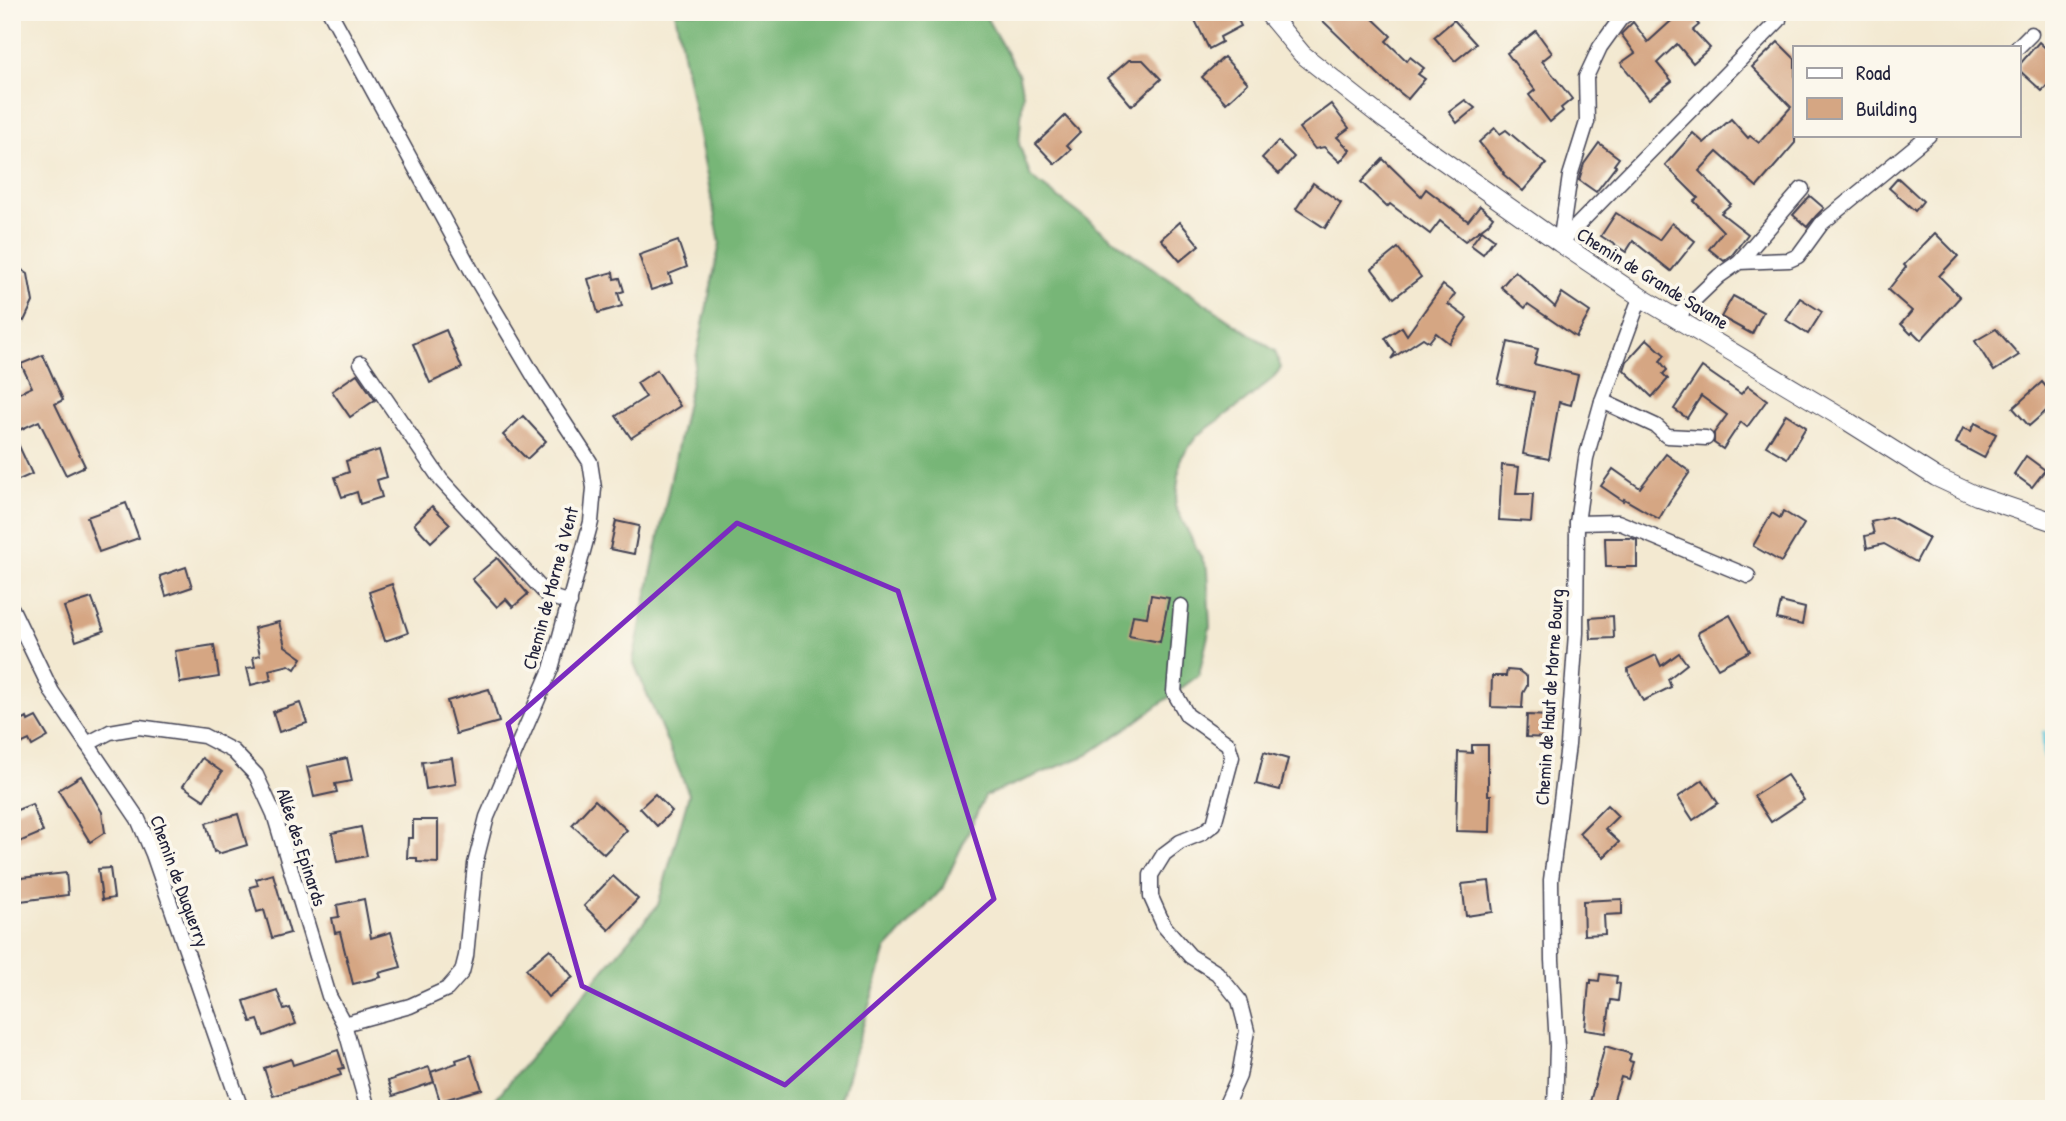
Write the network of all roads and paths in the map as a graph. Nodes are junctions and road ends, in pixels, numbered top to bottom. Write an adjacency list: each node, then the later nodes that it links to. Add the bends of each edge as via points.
1 (330, 12): 19 (street, Chemin de Morne à Vent, via 475,277 590,461 592,522)
2 (1630, 12): 9 (street, via 1600,47 1586,78 1587,122 1570,176)
3 (1276, 16): 9 (street, Chemin de Grande Savane, via 1302,54)
4 (1779, 20): 9 (street)
5 (2031, 34): 6 (street)
6 (2019, 46)
7 (1928, 136): 10 (street, via 1822,223 1798,257)
8 (1802, 188): 10 (street)
9 (1560, 243): 11 (street, Chemin de Grande Savane)
10 (1739, 262): 12 (street)
11 (1642, 298): 12 (street, Chemin de Grande Savane); 14 (street, Chemin de Haut de Morne Bourg)
12 (1674, 319): 16 (street, Chemin de Grande Savane, via 1936,477)
13 (361, 363): 19 (street, via 441,480 548,596)
14 (1602, 401): 15 (street, via 1656,426 1667,436); 17 (street, Chemin de Haut de Morne Bourg, via 1586,458)
15 (1706, 438)
16 (2054, 522)
17 (1577, 523): 18 (street, via 1618,522); 27 (street, Chemin de Haut de Morne Bourg, via 1576,633 1552,880 1558,1046)
18 (1748, 576)
19 (570, 603): 23 (street, Chemin de Morne à Vent, via 551,669 487,817 475,864 463,972 447,989 410,1006)
20 (1181, 606): 26 (street, via 1174,692 1186,715 1228,744 1232,757 1214,824 1164,854 1151,875 1151,897 1164,926 1239,1000 1247,1031 1239,1076)
21 (12, 609): 22 (street, Chemin de Duquerry, via 51,692)
22 (87, 744): 23 (street, Allée des Epinards, via 110,732 139,727 204,736 233,751 256,775 274,814 329,996); 24 (street, Chemin de Duquerry, via 138,819 153,854)
23 (344, 1024): 25 (street, Allée des Epinards)
24 (241, 1109)
25 (368, 1109)
26 (1224, 1109)
27 (1555, 1109)

